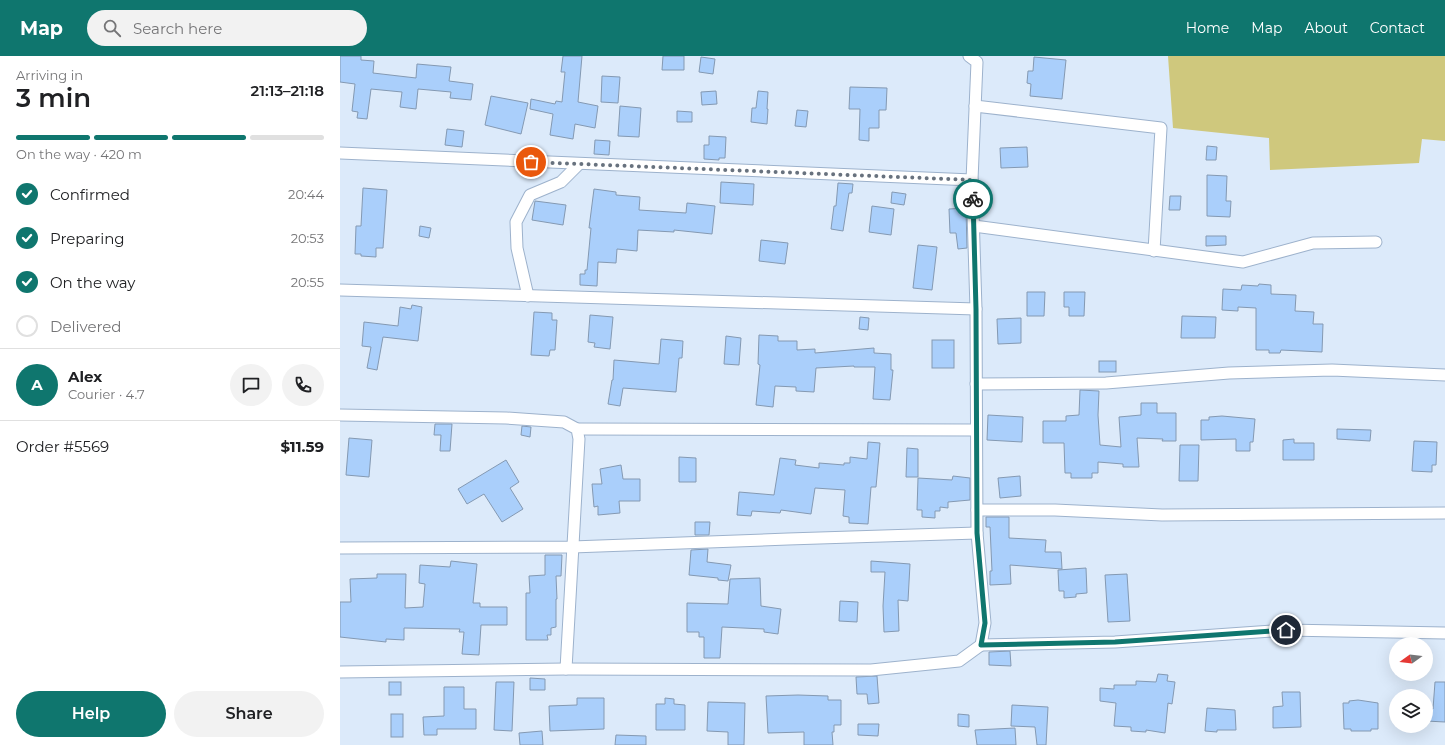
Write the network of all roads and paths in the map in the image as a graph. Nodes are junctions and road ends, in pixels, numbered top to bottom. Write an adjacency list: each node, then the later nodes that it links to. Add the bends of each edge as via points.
1 (974, 58): 2 (street)
2 (975, 106): 5 (street); 8 (street, via 1161,128)
3 (340, 153): 4 (street)
4 (579, 164): 5 (street); 10 (street, via 562,182 530,195 516,222 517,248)
5 (972, 180): 6 (street)
6 (974, 226): 8 (street); 11 (street)
7 (1376, 242): 8 (street, via 1313,243 1242,262)
8 (1154, 251)
9 (340, 290): 10 (street)
10 (528, 296): 11 (street)
11 (976, 309): 13 (street)
12 (1445, 375): 13 (street, via 1332,370 1229,373 1106,383)
13 (976, 384): 16 (street)
14 (340, 415): 15 (street, via 506,418 564,422)
15 (577, 428): 16 (street); 20 (street, via 580,439)
16 (976, 430): 17 (street)
17 (977, 510): 18 (street, via 1055,510 1162,515); 19 (street)
18 (1445, 513)
19 (977, 533): 20 (street); 23 (street, via 985,623)
20 (572, 547): 21 (street); 24 (street)
21 (340, 548)
22 (1445, 633): 23 (street, via 1286,630 1115,642)
23 (981, 645): 24 (street, via 958,661 871,670)
24 (566, 669): 25 (street)
25 (340, 672)

